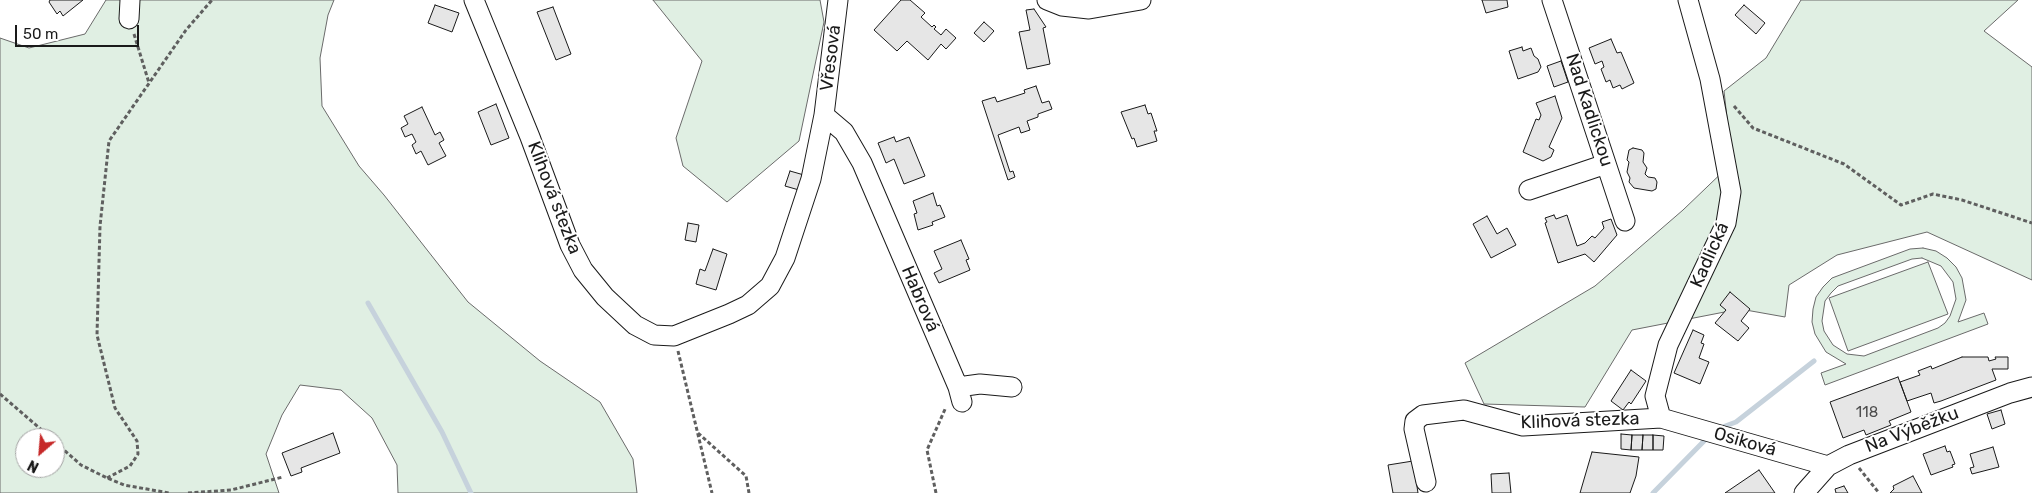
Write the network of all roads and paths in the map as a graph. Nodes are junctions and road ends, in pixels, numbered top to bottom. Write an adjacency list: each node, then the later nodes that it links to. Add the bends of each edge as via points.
1 (130, 0): 9 (street)
2 (212, 0): 10 (path, via 186,30)
3 (474, 0): 17 (street, Klihová stezka, via 570,245 583,270 605,297 635,324 654,335)
4 (838, 0): 12 (street, Vřesová)
5 (1047, 0): 6 (street, via 1062,6 1089,9)
6 (1141, 0)
7 (1552, 0): 13 (street, Nad Kadlickou)
8 (1688, 0): 22 (street, Kadlická, via 1710,80 1731,192 1726,223 1668,345 1655,396)
9 (129, 19): 10 (path)
10 (149, 83): 29 (path, via 109,141 100,226 97,335 115,408 137,442 138,454 130,466)
11 (1728, 100): 16 (path, via 1753,128 1844,164 1901,205 1933,194)
12 (824, 115): 17 (street, Klihová stezka, via 811,179 785,258 770,286 748,305); 21 (street, Habrová, via 844,132 862,163)
13 (1606, 164): 14 (street); 15 (street, Nad Kadlickou)
14 (1529, 190)
15 (1625, 221)
16 (2032, 223)
17 (674, 336): 24 (path)
18 (1012, 387): 21 (street, via 980,384)
19 (2032, 387): 26 (street, Na Výběžku)
20 (0, 394): 23 (path)
21 (960, 394): 35 (path, via 941,416 927,450)
22 (1661, 418): 27 (street, Osiková); 30 (street, Klihová stezka, via 1523,426 1464,410 1423,415 1416,421 1414,429)
23 (39, 428)
24 (698, 433): 33 (path); 34 (path, via 746,476)
25 (65, 451): 29 (path, via 81,465)
26 (1849, 455): 27 (street, Na Výběžku); 37 (path)
27 (1828, 466): 36 (street, Na Výběžku)
28 (283, 477): 32 (path, via 231,490)
29 (107, 478): 31 (path, via 124,485)
30 (1426, 482)
31 (169, 493)
32 (188, 493)
33 (712, 493)
34 (749, 493)
35 (936, 493)
36 (1804, 493)
37 (1879, 493)

